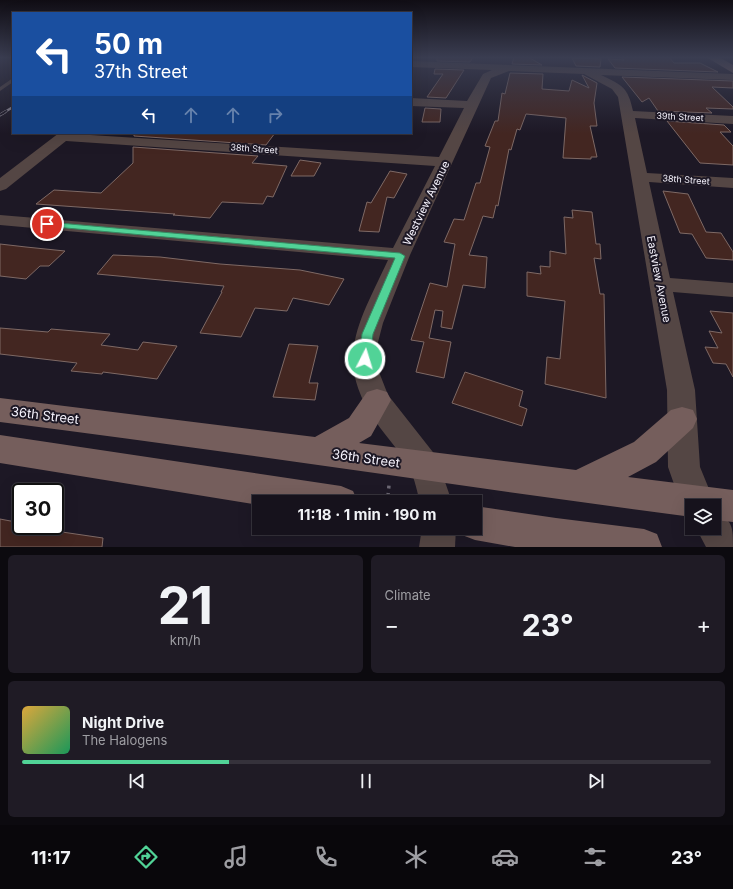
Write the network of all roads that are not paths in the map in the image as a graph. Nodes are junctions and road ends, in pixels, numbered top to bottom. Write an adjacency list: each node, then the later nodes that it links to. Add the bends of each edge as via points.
1 (9, 83): 4 (lane)
2 (482, 83): 6 (street, Westview Avenue)
3 (608, 83): 7 (street, Eastview Avenue, via 622,92)
4 (0, 89)
5 (412, 102): 6 (street)
6 (471, 105): 10 (street, Westview Avenue)
7 (627, 114): 8 (street, 39th Street); 11 (street, Eastview Avenue)
8 (733, 120)
9 (66, 135): 10 (street, 38th Street); 13 (street)
10 (446, 162): 15 (street, Westview Avenue)
11 (640, 177): 12 (street, 38th Street); 16 (street, Eastview Avenue)
12 (733, 183)
13 (0, 186)
14 (0, 220): 15 (street)
15 (400, 256): 18 (street, Westview Avenue, via 371,323 365,346 366,372)
16 (660, 284): 17 (street); 20 (street, Eastview Avenue, via 681,390)
17 (733, 290)
18 (377, 400): 22 (street, via 360,427); 23 (street, Westview Avenue)
19 (0, 410): 22 (street, 36th Street)
20 (682, 419): 24 (street, via 645,452); 27 (street, Eastview Avenue, via 684,467)
21 (0, 449): 25 (street)
22 (318, 451): 23 (street, 36th Street)
23 (425, 466): 24 (street, 36th Street); 26 (street, Westview Avenue)
24 (576, 486): 29 (street, 36th Street)
25 (296, 495)
26 (434, 495)
27 (698, 499)
28 (733, 506): 30 (street, 36th Street)
29 (685, 508)
30 (721, 508)
31 (482, 525): 34 (street)
32 (439, 535): 35 (street)
33 (718, 535): 37 (street, Eastview Avenue)
34 (546, 541): 36 (street)
35 (437, 547)
36 (644, 547)
37 (726, 547)

